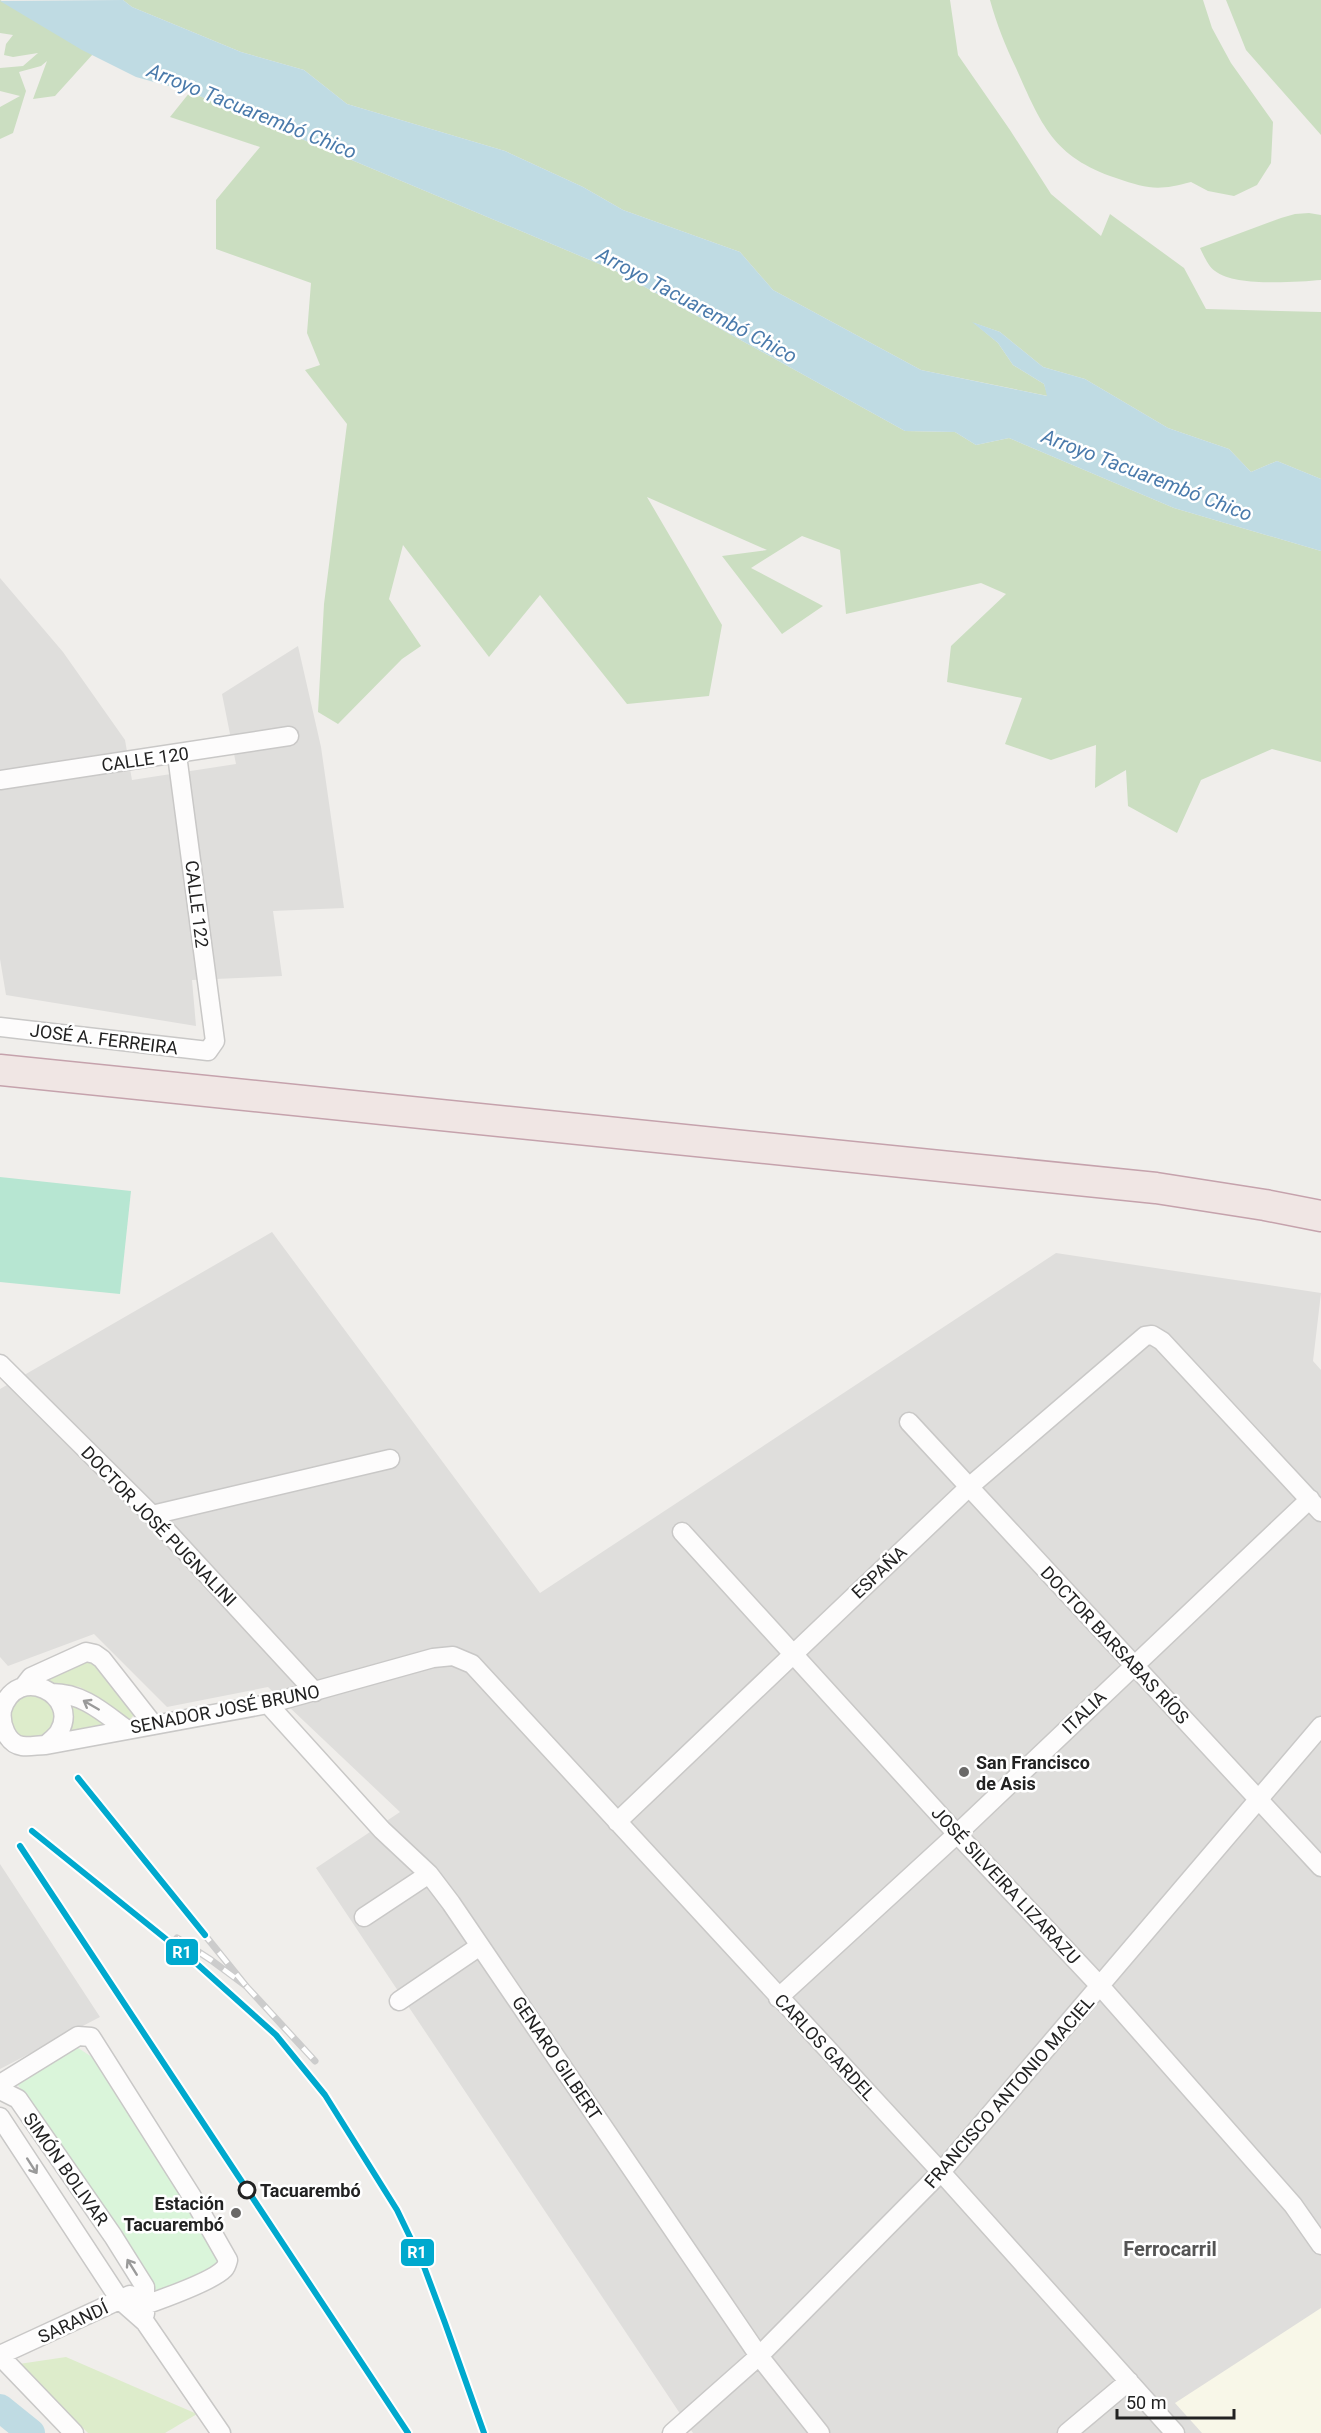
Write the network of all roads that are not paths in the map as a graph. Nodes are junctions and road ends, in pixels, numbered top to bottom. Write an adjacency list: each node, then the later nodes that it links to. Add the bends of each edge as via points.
1 (289, 736): 2 (street, CALLE 120)
2 (177, 755): 3 (street, CALLE 120); 5 (street, CALLE 122, via 214,1041)
3 (0, 780)
4 (0, 1027): 5 (street, JOSÉ A. FERREIRA)
5 (208, 1051)
6 (0, 1070): 7 (highway, via 1156,1188)
7 (1321, 1216)
8 (0, 1364): 13 (street, DOCTOR JOSÉ PUGNALINI)
9 (909, 1422): 11 (street, DOCTOR BARSABAS RÍOS)
10 (390, 1459): 13 (street)
11 (969, 1487): 12 (street, ESPAÑA, via 1136,1342 1152,1335 1162,1341); 15 (street, ESPAÑA); 17 (street, DOCTOR BARSABAS RÍOS)
12 (1316, 1506): 17 (street, ITALIA)
13 (153, 1515): 19 (street, DOCTOR JOSÉ PUGNALINI)
14 (682, 1532): 15 (street, JOSÉ SILVEIRA LIZARAZU)
15 (794, 1652): 28 (street, ESPAÑA); 29 (street, JOSÉ SILVEIRA LIZARAZU)
16 (472, 1664): 19 (street, SENADOR JOSÉ BRUNO, via 453,1656 433,1658); 28 (street, CARLOS GARDEL)
17 (1132, 1666): 27 (street, DOCTOR BARSABAS RÍOS); 29 (street, ITALIA)
18 (9, 1692): 20 (street, via 42,1687); 22 (street, via 31,1677 86,1652 102,1659); 25 (street, via 0,1713)
19 (315, 1692): 21 (street, SENADOR JOSÉ BRUNO)
20 (52, 1693): 24 (street, one-way to 20, via 69,1693); 26 (street, via 61,1704 63,1720 58,1734)
21 (268, 1704): 22 (street, SENADOR JOSÉ BRUNO); 31 (street, GENARO GILBERT, via 382,1830)
22 (153, 1724): 24 (street, SENADOR JOSÉ BRUNO)
23 (1321, 1726): 27 (street, FRANCISCO ANTONIO MACIEL)
24 (126, 1729): 26 (street, SENADOR JOSÉ BRUNO)
25 (8, 1743): 26 (street)
26 (46, 1745)
27 (1258, 1800): 30 (street, DOCTOR BARSABAS RÍOS); 34 (street, FRANCISCO ANTONIO MACIEL)
28 (617, 1822): 35 (street, CARLOS GARDEL)
29 (957, 1834): 34 (street, JOSÉ SILVEIRA LIZARAZU); 35 (street, ITALIA)
30 (1321, 1867)
31 (429, 1874): 32 (street); 33 (street, GENARO GILBERT)
32 (363, 1917)
33 (480, 1946): 36 (street); 45 (street, GENARO GILBERT)
34 (1101, 1987): 40 (street, FRANCISCO ANTONIO MACIEL); 41 (street, JOSÉ SILVEIRA LIZARAZU, via 1293,2205)
35 (778, 1998): 40 (street, CARLOS GARDEL)
36 (399, 2001)
37 (0, 2084): 43 (street, SARANDÍ, via 78,2036 91,2037 228,2260 215,2275)
38 (0, 2090): 43 (street, SIMÓN BOLIVAR, one-way to 38, via 113,2236 18,2099)
39 (0, 2117): 42 (street, SIMÓN BOLIVAR, one-way to 42)
40 (941, 2172): 45 (street, FRANCISCO ANTONIO MACIEL); 46 (street, CARLOS GARDEL)
41 (1321, 2245)
42 (120, 2300): 43 (street, SARANDÍ); 43 (street, SIMÓN BOLIVAR); 44 (street, SARANDÍ)
43 (145, 2305): 48 (street, SIMÓN BOLIVAR)
44 (0, 2356): 47 (street)
45 (759, 2356): 49 (street, FRANCISCO ANTONIO MACIEL); 50 (street, GENARO GILBERT)
46 (1128, 2381): 51 (street); 52 (street, CARLOS GARDEL)
47 (74, 2433)
48 (221, 2433)
49 (672, 2433)
50 (820, 2433)
51 (1067, 2433)
52 (1175, 2433)

